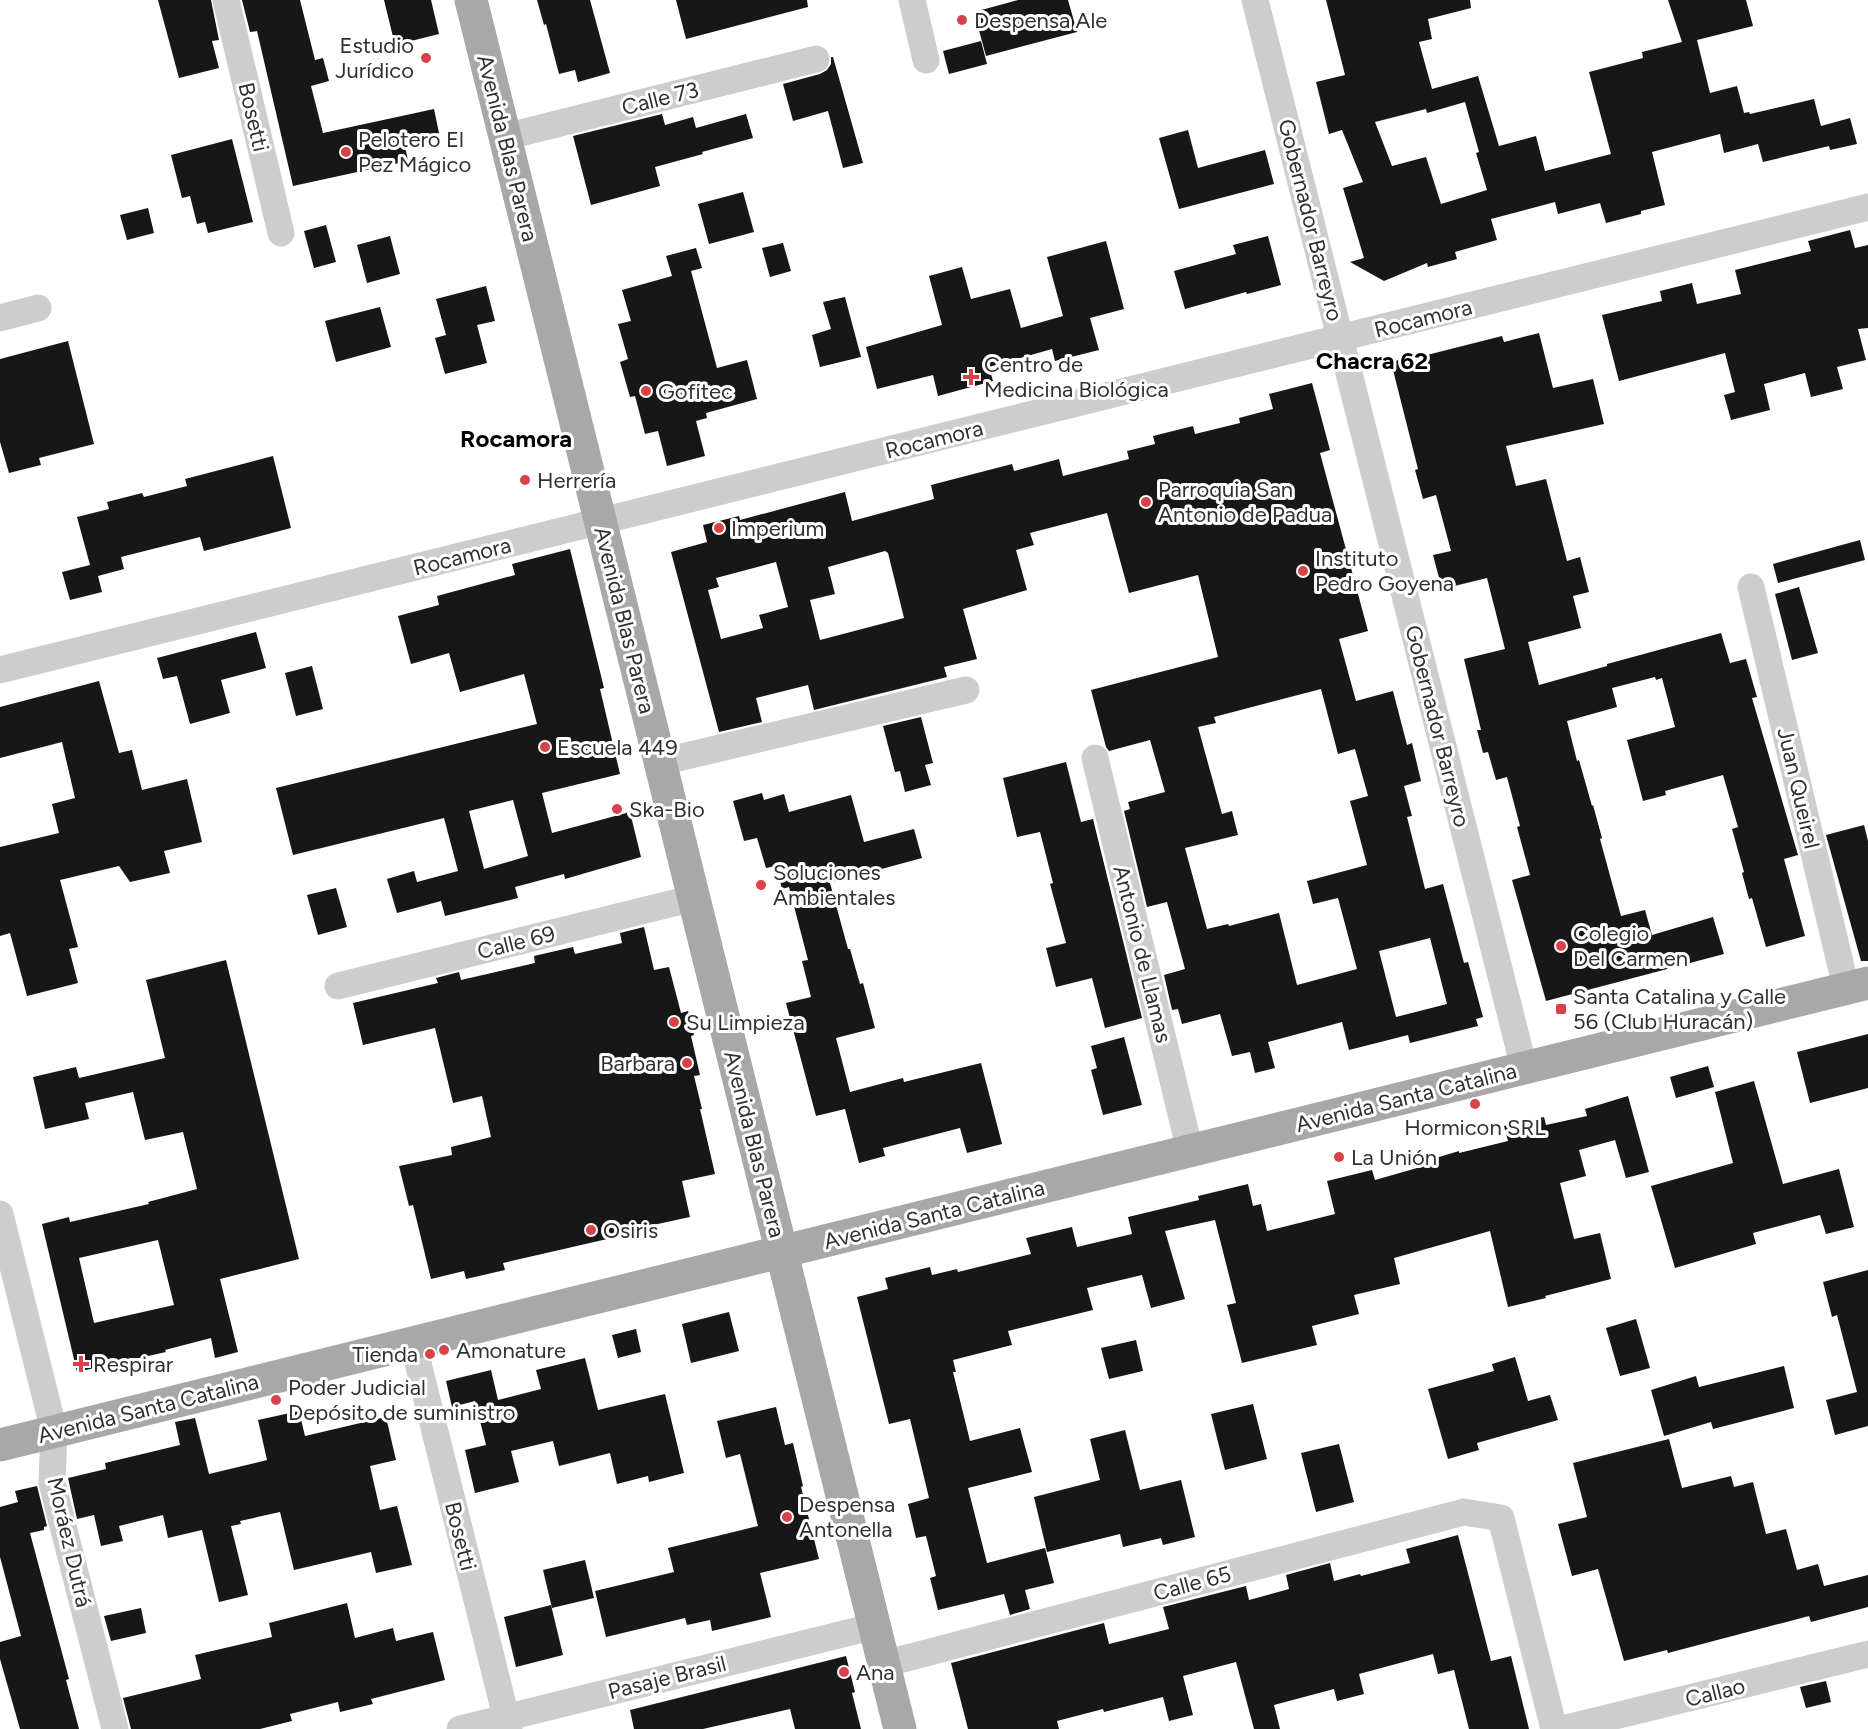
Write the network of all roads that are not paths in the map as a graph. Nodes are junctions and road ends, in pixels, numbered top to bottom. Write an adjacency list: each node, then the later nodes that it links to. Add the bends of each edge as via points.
1 (226, 0): 9 (street, Bosetti)
2 (471, 0): 7 (main road, Avenida Blas Parera)
3 (912, 0): 6 (street)
4 (1255, 0): 12 (street, Gobernador Barreyro)
5 (816, 59): 7 (street, Calle 73)
6 (926, 60)
7 (505, 137): 13 (main road, Avenida Blas Parera)
8 (1868, 207): 12 (street, Rocamora)
9 (282, 233)
10 (38, 308): 11 (street)
11 (0, 318)
12 (1341, 338): 13 (street, Rocamora); 22 (street, Gobernador Barreyro)
13 (601, 521): 15 (street, Rocamora); 18 (main road, Avenida Blas Parera)
14 (1751, 587): 21 (street, Juan Queirel)
15 (0, 670)
16 (966, 690): 18 (street)
17 (1095, 758): 23 (street, Antonio de Llamas)
18 (661, 762): 19 (main road, Avenida Blas Parera)
19 (694, 898): 20 (street, Calle 69); 25 (main road, Avenida Blas Parera)
20 (338, 986)
21 (1857, 986): 22 (main road, Avenida Santa Catalina)
22 (1524, 1068): 23 (main road, Avenida Santa Catalina)
23 (1190, 1151): 25 (main road, Avenida Santa Catalina)
24 (0, 1214): 27 (street, Moráez Dutrá)
25 (781, 1252): 26 (main road, Avenida Santa Catalina); 29 (main road, Avenida Blas Parera)
26 (413, 1343): 27 (main road, Avenida Santa Catalina); 32 (street, Bosetti)
27 (54, 1431): 28 (main road, Avenida Santa Catalina); 33 (street, Moráez Dutrá, via 52,1482)
28 (0, 1445)
29 (875, 1626): 31 (main road, Avenida Blas Parera); 32 (street, Pasaje Brasil)
30 (1868, 1654): 37 (street, Callao)
31 (884, 1664): 35 (main road, Avenida Blas Parera); 36 (street, Calle 65, via 1464,1512 1501,1518)
32 (507, 1723): 34 (street, Pasaje Brasil)
33 (115, 1729)
34 (460, 1729)
35 (900, 1729)
36 (1554, 1729)
37 (1562, 1729)

